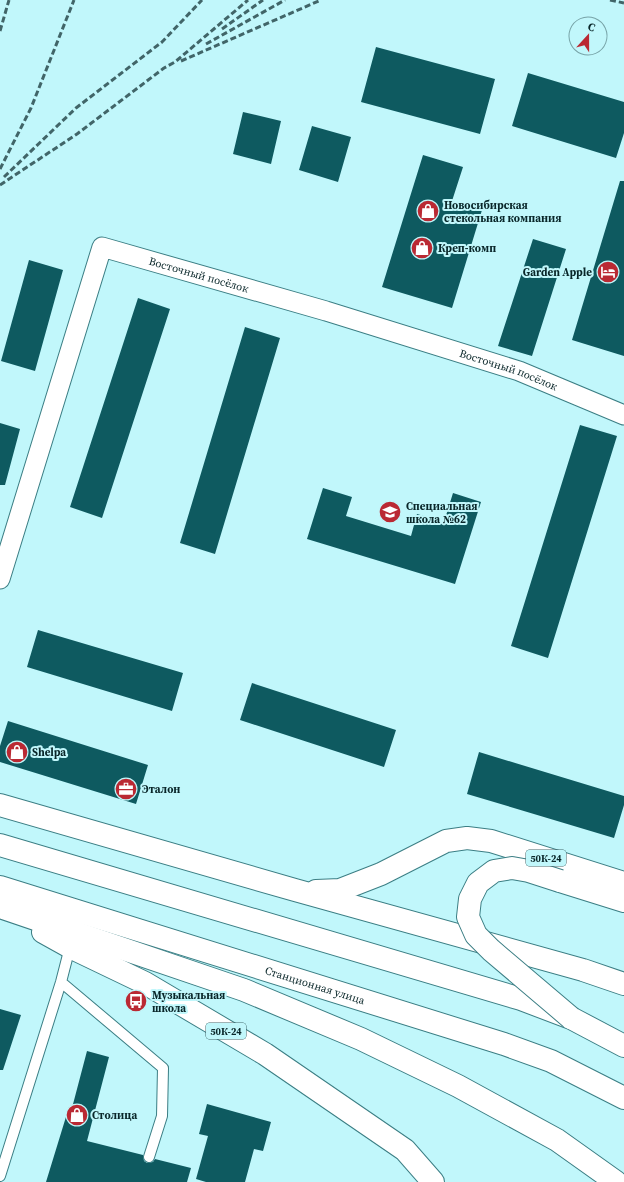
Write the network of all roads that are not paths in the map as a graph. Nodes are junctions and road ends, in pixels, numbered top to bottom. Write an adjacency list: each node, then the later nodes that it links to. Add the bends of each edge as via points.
1 (624, 415): 2 (street, Восточный посёлок, via 519,371 326,311 102,247)
2 (0, 579)
3 (0, 805): 7 (main road, 50К-24)
4 (0, 845): 13 (main road, via 521,999)
5 (624, 883): 7 (main road, 50К-24, via 491,841 467,838 446,841 381,874 340,890)
6 (0, 887): 15 (main road, Станционная улица, via 504,1044 551,1061)
7 (295, 890): 12 (main road, via 583,970)
8 (624, 901): 13 (main road, bridge, via 512,868 494,871 478,883 470,899 468,917 476,935)
9 (0, 908): 10 (main road, 50К-24); 19 (main road, via 244,990 361,1040 458,1086 557,1140)
10 (70, 947): 11 (lane); 18 (main road, 50К-24, via 145,983 265,1054 406,1150)
11 (61, 982): 16 (lane, via 163,1068 162,1116); 17 (lane)
12 (624, 984)
13 (570, 1018): 14 (main road)
14 (624, 1046)
15 (624, 1098)
16 (149, 1157)
17 (0, 1176)
18 (433, 1182)
19 (616, 1182)

